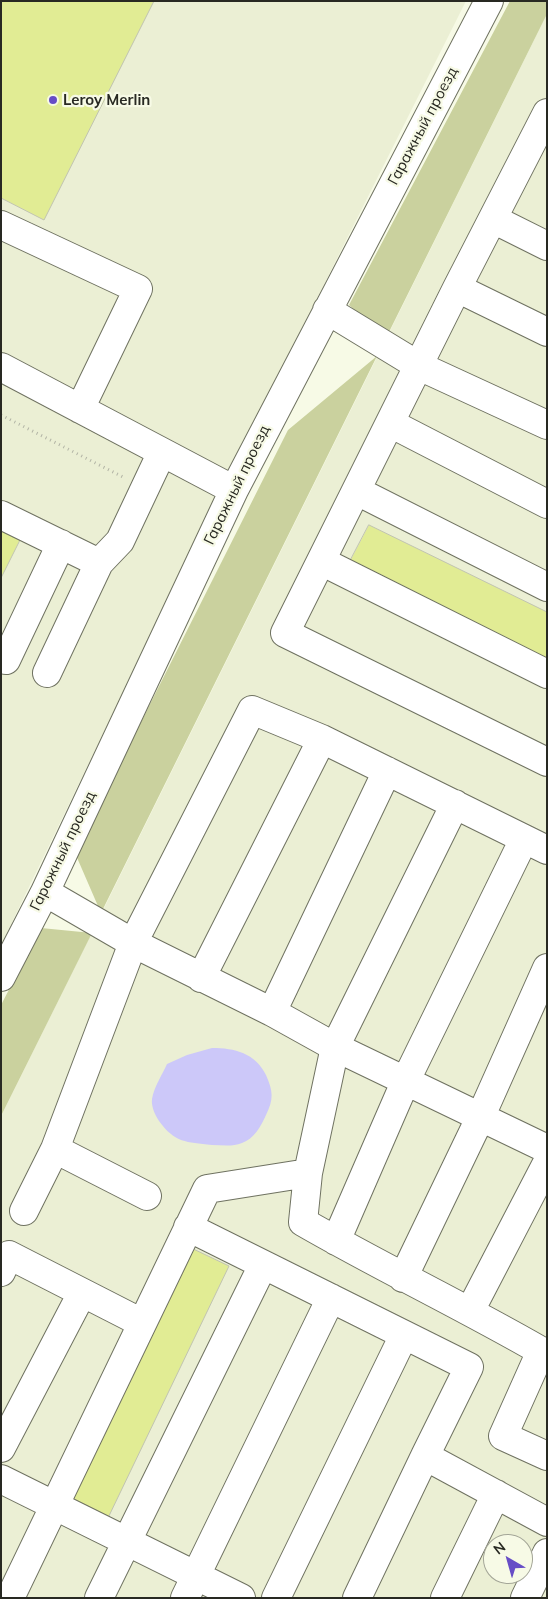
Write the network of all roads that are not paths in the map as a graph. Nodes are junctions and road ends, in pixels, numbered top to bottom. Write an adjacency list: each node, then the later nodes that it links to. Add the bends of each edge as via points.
1 (489, 1): 8 (lane, Гаражный проезд)
2 (547, 114): 3 (lane)
3 (537, 157): 4 (lane)
4 (493, 220): 6 (lane); 7 (lane)
5 (1, 225): 12 (lane, via 138,289)
6 (547, 246)
7 (457, 288): 9 (lane); 10 (lane)
8 (327, 310): 10 (lane); 16 (lane, Гаражный проезд)
9 (547, 332)
10 (419, 366): 13 (lane); 14 (lane)
11 (1, 367): 12 (lane)
12 (80, 409): 15 (lane)
13 (390, 423): 17 (lane); 18 (lane)
14 (547, 424)
15 (162, 452): 16 (lane); 22 (lane, via 120,541)
16 (234, 490): 32 (lane, Гаражный проезд)
17 (357, 491): 21 (lane); 23 (lane)
18 (547, 504)
19 (1, 515): 20 (lane)
20 (60, 544): 22 (lane); 24 (lane)
21 (321, 561): 26 (lane); 28 (lane, via 285,633)
22 (99, 563): 25 (lane)
23 (547, 586)
24 (6, 660)
25 (47, 673)
26 (547, 674)
27 (322, 739): 29 (lane); 33 (lane, via 252,710); 36 (lane)
28 (547, 762)
29 (387, 772): 30 (lane); 37 (lane)
30 (455, 804): 31 (lane); 38 (lane)
31 (535, 845): 39 (lane)
32 (45, 892): 33 (lane); 35 (lane, Гаражный проезд)
33 (133, 943): 36 (lane); 41 (lane)
34 (547, 968): 40 (lane)
35 (1, 977)
36 (201, 978): 37 (lane)
37 (272, 1012): 38 (lane)
38 (335, 1047): 39 (lane); 44 (lane)
39 (406, 1080): 40 (lane); 48 (lane)
40 (480, 1118): 42 (lane); 51 (lane)
41 (55, 1148): 45 (lane); 46 (lane)
42 (547, 1149)
43 (547, 1163): 54 (lane)
44 (308, 1173): 47 (lane, via 207,1189); 48 (lane, via 303,1222)
45 (147, 1196)
46 (24, 1211)
47 (188, 1228): 49 (lane); 55 (lane)
48 (336, 1241): 51 (lane)
49 (263, 1265): 53 (lane); 64 (lane)
50 (1, 1272): 52 (lane, via 9,1255)
51 (403, 1278): 54 (lane)
52 (82, 1292): 55 (lane); 57 (lane)
53 (331, 1298): 56 (lane); 66 (lane)
54 (470, 1310): 59 (lane, via 541,1351 504,1436)
55 (142, 1323): 62 (lane)
56 (404, 1335): 58 (lane, via 470,1367); 70 (lane)
57 (1, 1448)
58 (425, 1456): 61 (lane); 71 (lane)
59 (547, 1456)
60 (1, 1479): 62 (lane)
61 (496, 1494): 63 (lane); 72 (lane)
62 (55, 1506): 64 (lane); 67 (lane)
63 (547, 1522)
64 (127, 1541): 66 (lane); 68 (lane)
65 (547, 1553): 73 (lane)
66 (190, 1586): 69 (lane)
67 (10, 1598)
68 (99, 1598)
69 (241, 1598)
70 (276, 1598)
71 (357, 1598)
72 (445, 1598)
73 (525, 1598)

